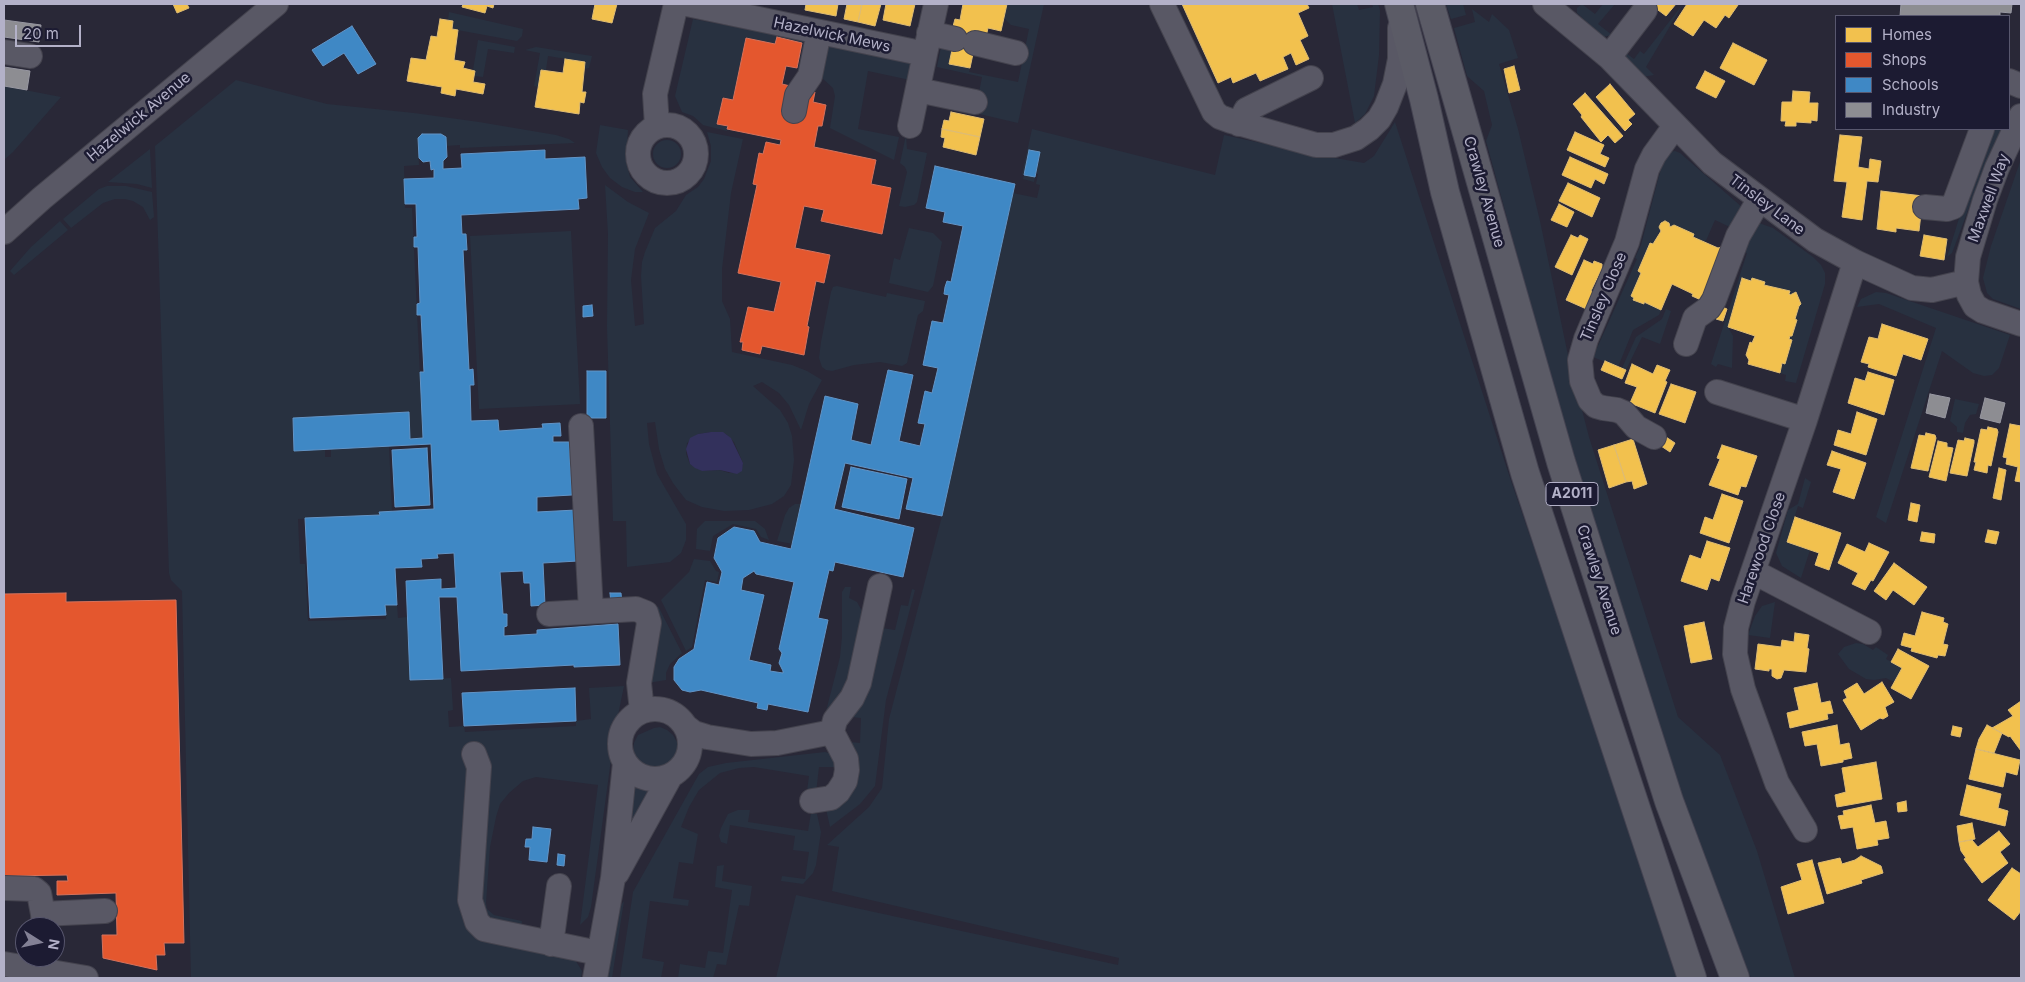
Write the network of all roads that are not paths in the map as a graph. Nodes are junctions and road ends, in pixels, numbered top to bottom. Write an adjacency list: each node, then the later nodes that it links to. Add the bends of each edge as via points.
1 (276, 4): 29 (street, Hazelwick Avenue)
2 (676, 4): 23 (street, via 655,94)
3 (687, 4): 8 (street, Hazelwick Mews)
4 (936, 4): 12 (street)
5 (1162, 4): 22 (street, via 1211,108 1220,117)
6 (1398, 4): 22 (street, via 1401,48 1397,76 1386,107 1369,130 1350,140 1322,145 1297,141); 63 (main road, A2011, via 1445,192 1525,473)
7 (1430, 4): 64 (main road, Crawley Avenue / A2011, via 1567,481 1669,801)
8 (725, 8): 11 (street, Hazelwick Mews)
9 (1558, 8): 16 (street, Tinsley Lane)
10 (1645, 10): 16 (street)
11 (818, 32): 12 (street, Hazelwick Mews); 20 (street, via 810,76 799,91)
12 (927, 44): 14 (street, Hazelwick Mews, via 965,41); 18 (street)
13 (4, 52): 15 (street)
14 (1016, 52)
15 (30, 56)
16 (1608, 56): 25 (street, Tinsley Lane)
17 (1311, 78): 22 (street, via 1246,110)
18 (918, 90): 19 (street); 24 (street)
19 (975, 102)
20 (794, 111)
21 (2021, 116): 31 (street, Maxwell Way, via 1985,200 1968,258)
22 (1235, 122)
23 (657, 126)
24 (910, 126)
25 (1675, 126): 27 (street, Tinsley Lane, via 1712,163); 37 (street, Tinsley Close, via 1647,169 1627,242 1580,360 1582,381 1590,400 1596,406 1624,413 1636,427)
26 (1982, 130): 28 (street, via 1953,207)
27 (1759, 200): 30 (street, Tinsley Lane, via 1815,240); 33 (street, via 1738,236 1714,300 1694,321)
28 (1925, 207)
29 (4, 232)
30 (1854, 262): 31 (street, Tinsley Lane, via 1922,290); 35 (street, Harewood Close)
31 (1966, 282): 32 (street, via 1975,306)
32 (2021, 324)
33 (1686, 344)
34 (1717, 392): 35 (street)
35 (1805, 420): 38 (street, Harewood Close)
36 (581, 426): 40 (street)
37 (1654, 437)
38 (1754, 572): 42 (street); 51 (street, Harewood Close, via 1736,628 1735,654 1743,689 1777,783)
39 (880, 586): 45 (street, via 859,683 835,720)
40 (591, 611): 41 (street); 43 (street, via 640,609 648,614 639,684)
41 (549, 614)
42 (1868, 632)
43 (642, 711): 44 (street, via 666,711); 48 (street, via 630,719 621,733 619,747)
44 (685, 726): 46 (street, via 697,734); 49 (street, via 690,743)
45 (832, 732): 46 (street, via 770,744); 50 (street, via 846,759 845,781 831,798)
46 (737, 742): 49 (street, via 708,747 690,756)
47 (474, 754): 58 (street, via 479,767 470,886 474,916 484,929)
48 (625, 763): 49 (street, via 631,771 644,778 658,780); 52 (street)
49 (678, 769): 52 (street)
50 (812, 801)
51 (1805, 830)
52 (613, 878): 59 (street)
53 (559, 886): 58 (street)
54 (5, 888): 56 (street, via 34,889 39,893)
55 (105, 911): 57 (street)
56 (43, 917)
57 (64, 917)
58 (551, 944): 59 (street)
59 (598, 953): 62 (street)
60 (51, 967): 61 (street)
61 (86, 978)
62 (595, 978)
63 (1692, 978)
64 (1735, 978)

